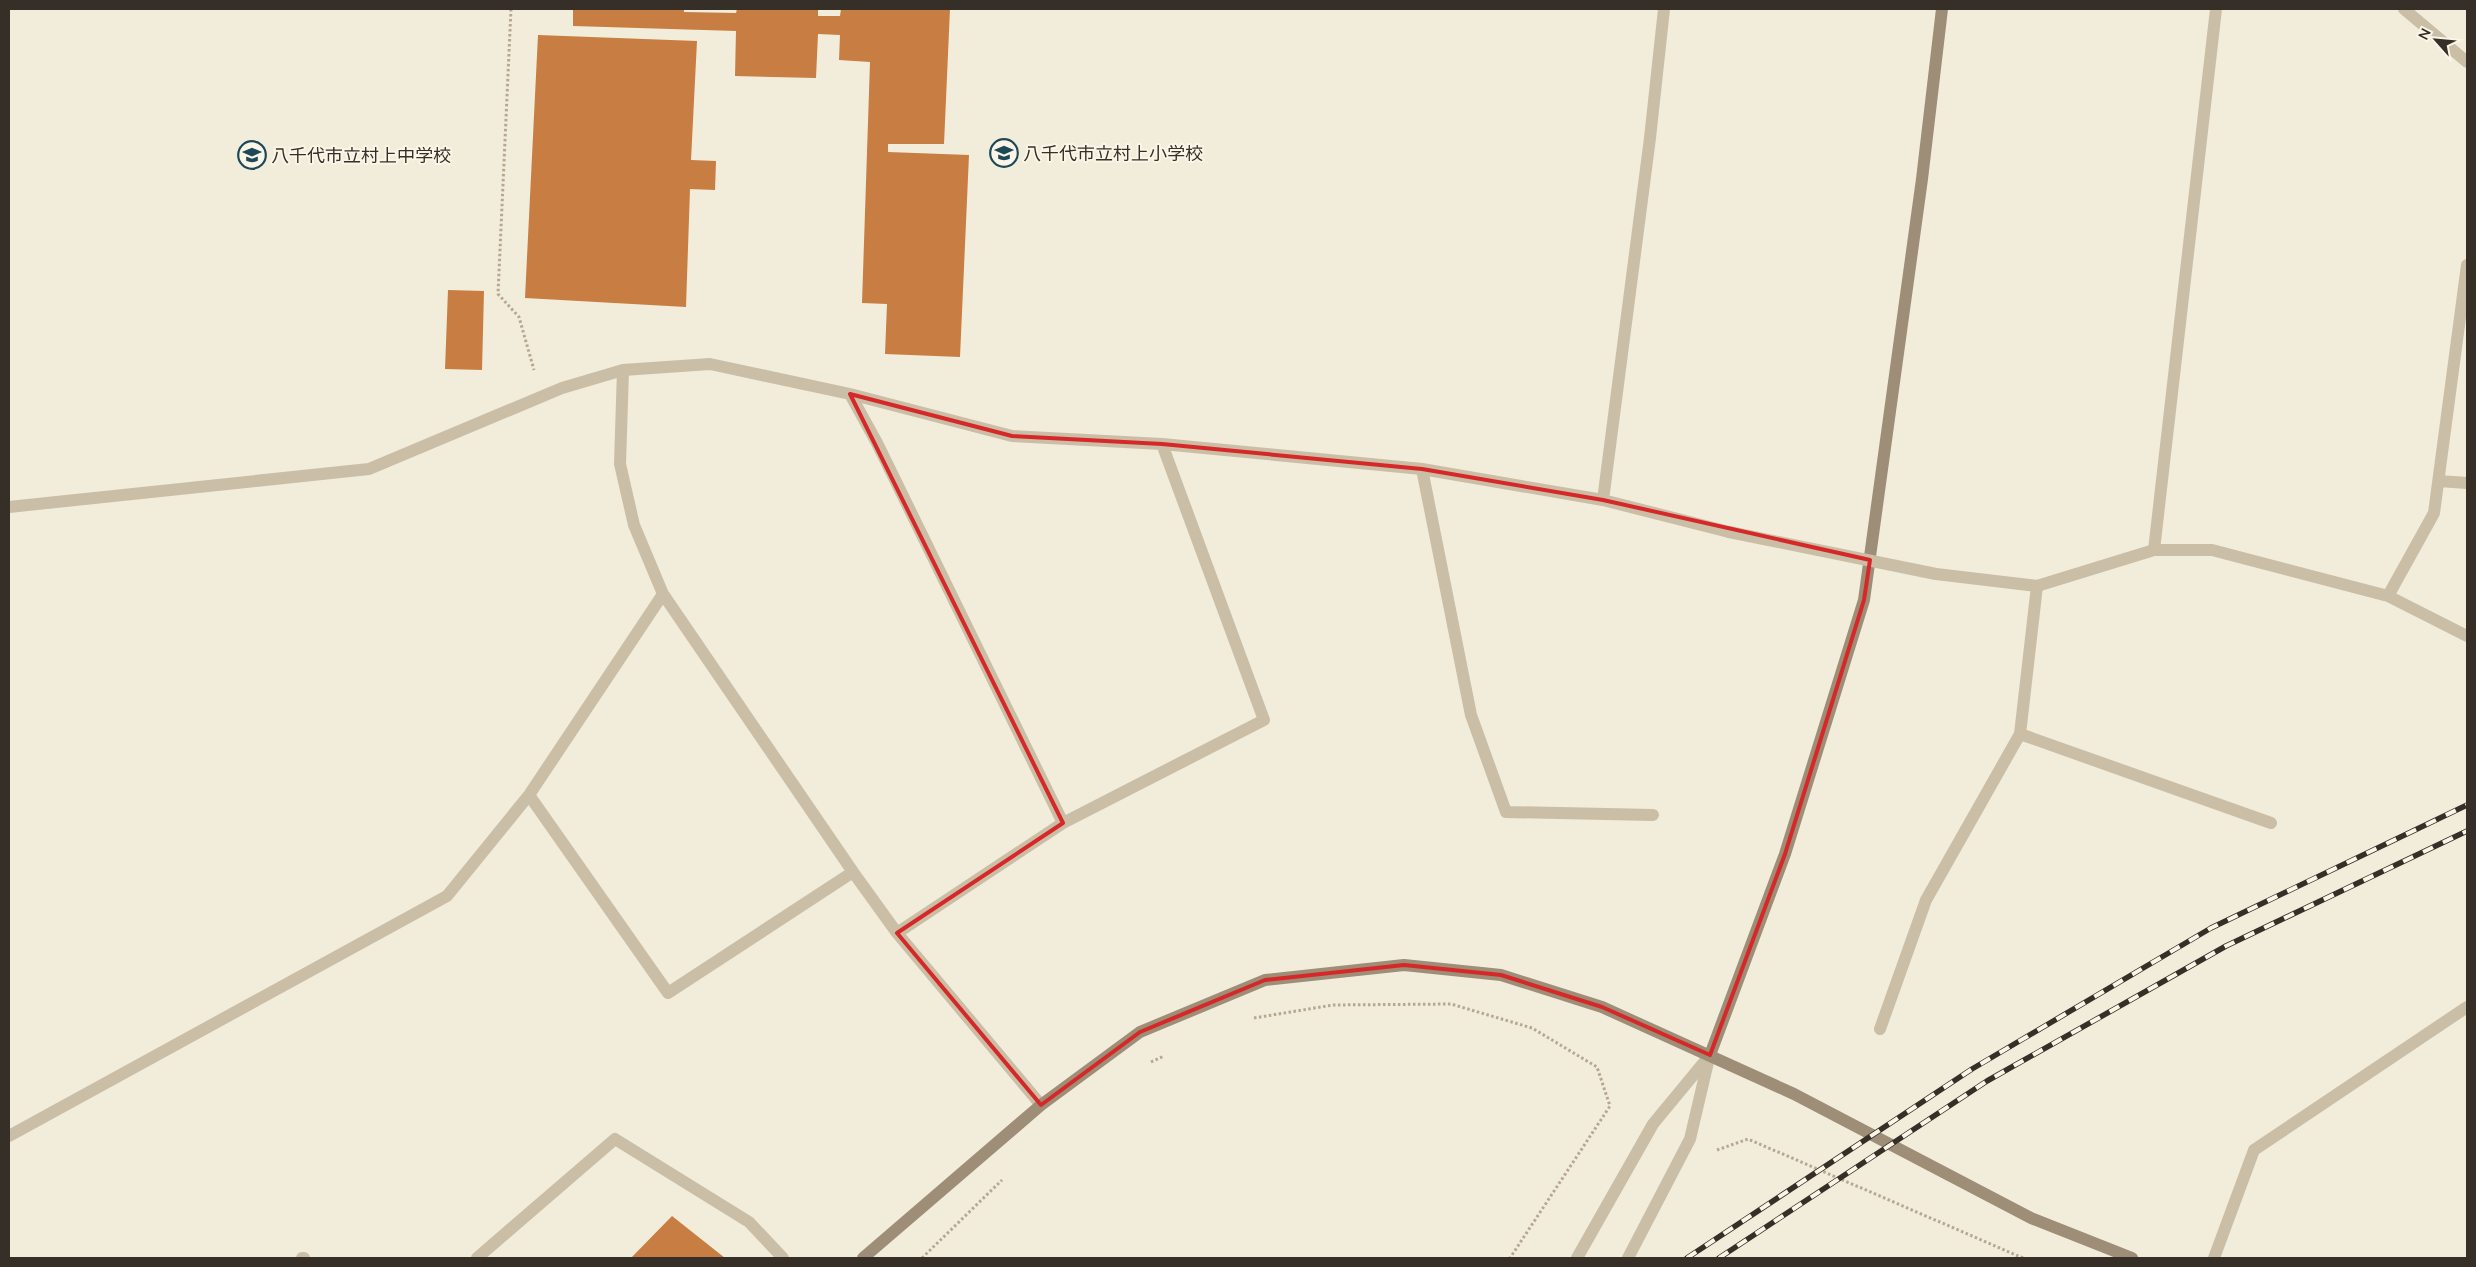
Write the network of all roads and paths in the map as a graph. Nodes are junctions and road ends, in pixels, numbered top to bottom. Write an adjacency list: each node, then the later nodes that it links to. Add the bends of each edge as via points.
1 (511, 9): 10 (path, via 498,294 518,317)
2 (1664, 9): 15 (street)
3 (1942, 9): 33 (street, via 1864,600 1786,854)
4 (2216, 9): 17 (street)
5 (2404, 9): 6 (street)
6 (2467, 62)
7 (2467, 265): 13 (street)
8 (623, 370): 9 (street, via 710,364); 10 (street); 19 (street, via 620,464 634,525)
9 (850, 394): 11 (street, via 1012,436); 25 (street, via 882,452)
10 (542, 396): 16 (street, via 369,469)
11 (1162, 444): 12 (street); 25 (street, via 1264,720)
12 (1422, 469): 15 (street); 24 (street, via 1471,715 1506,812)
13 (2439, 480): 14 (street); 20 (street, via 2434,513)
14 (2467, 483)
15 (1603, 500): 18 (street, bridge, via 1730,532 1936,574)
16 (9, 507)
17 (2154, 550): 18 (street); 20 (street, via 2212,550)
18 (2037, 586): 22 (street)
19 (663, 594): 23 (street); 27 (street)
20 (2388, 596): 21 (street)
21 (2467, 636)
22 (2020, 734): 26 (street); 31 (street, via 1926,900)
23 (529, 795): 27 (street, via 668,993); 36 (street, via 447,896)
24 (1654, 815)
25 (1063, 823): 28 (street)
26 (2271, 823)
27 (853, 872): 28 (street)
28 (897, 933): 35 (street)
29 (2467, 1007): 48 (street, via 2254,1150)
30 (1246, 1019): 43 (path, via 1333,1005 1451,1004 1532,1028 1598,1067 1610,1106)
31 (1880, 1029)
32 (1170, 1053): 34 (path)
33 (1710, 1055): 35 (street, via 1602,1007 1501,975 1404,965 1265,980 1140,1032); 44 (street, via 1654,1124); 45 (street, via 1690,1139); 47 (street, via 1794,1094 2031,1218)
34 (1145, 1065)
35 (1041, 1105): 41 (street)
36 (9, 1136)
37 (1712, 1158): 46 (path, via 1716,1150 1748,1139)
38 (1003, 1178): 42 (path)
39 (478, 1258): 40 (street, via 615,1139 749,1222)
40 (782, 1258)
41 (863, 1258)
42 (922, 1258)
43 (1510, 1258)
44 (1577, 1258)
45 (1628, 1258)
46 (2023, 1258)
47 (2132, 1258)
48 (2214, 1258)

